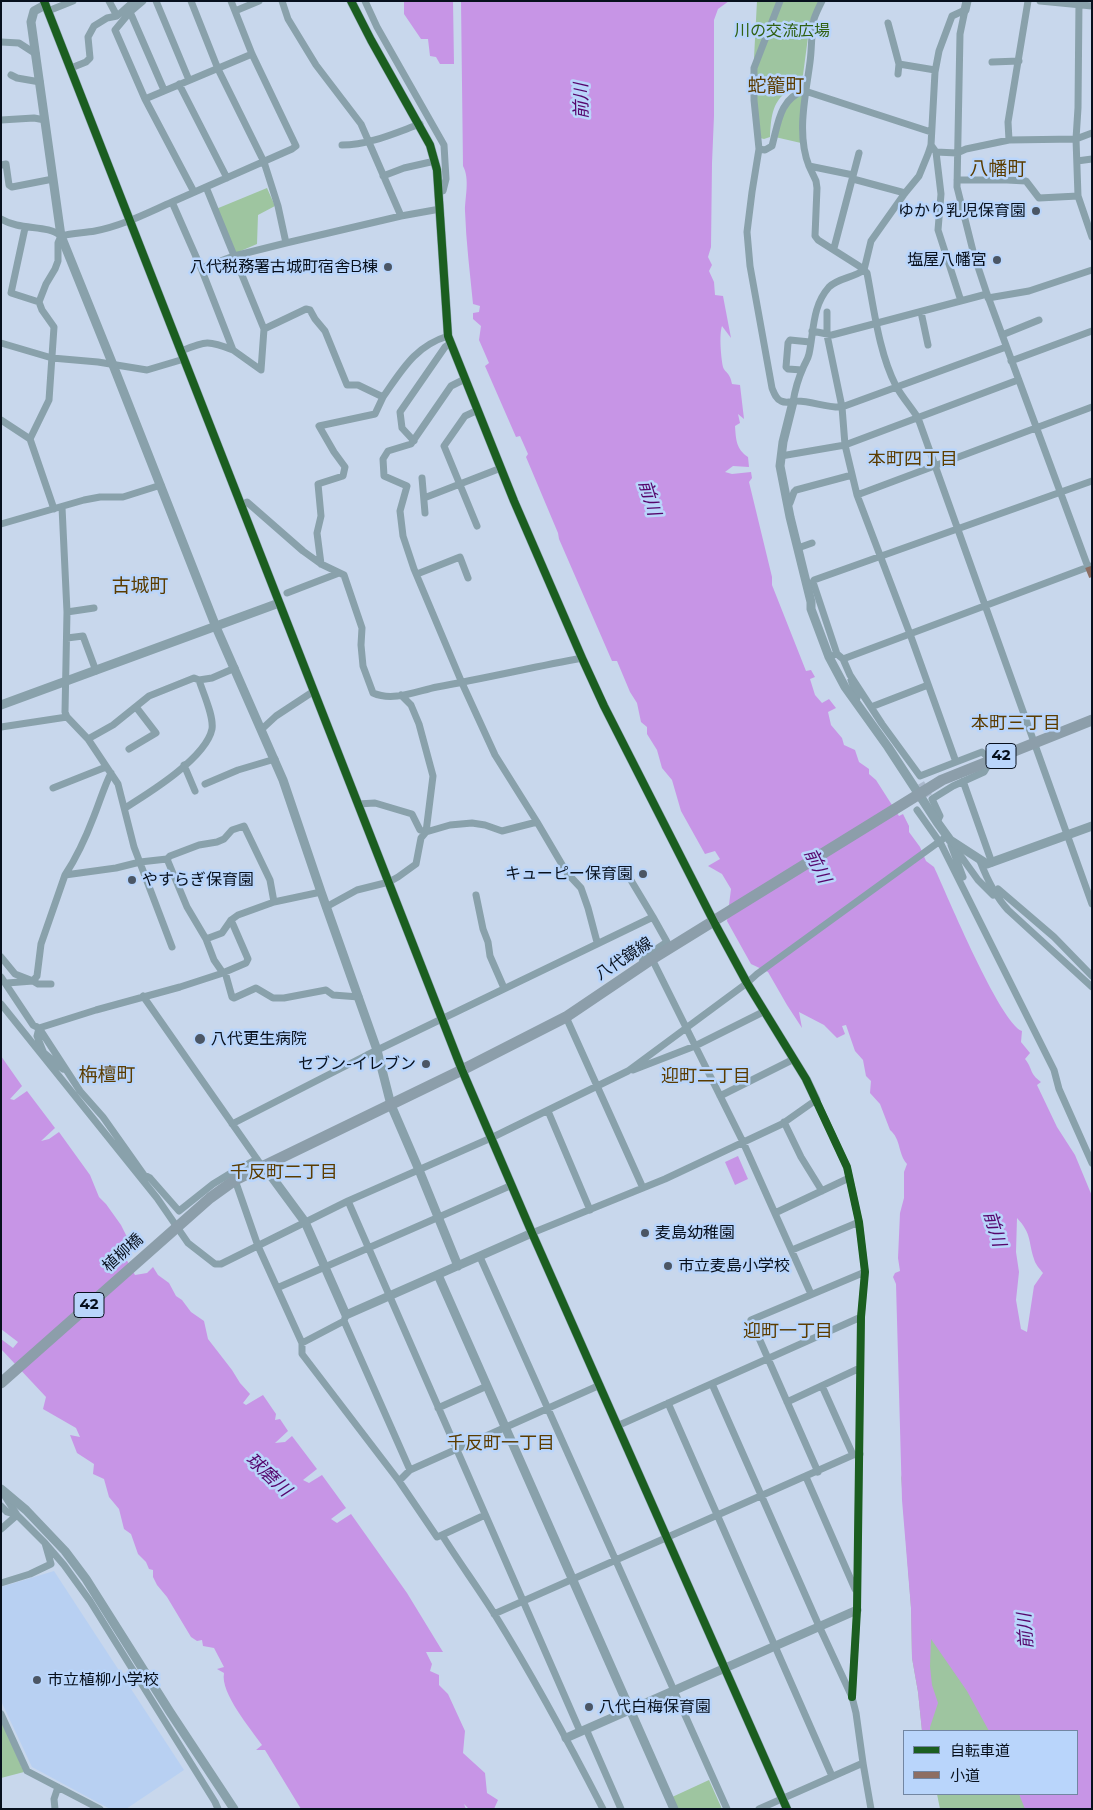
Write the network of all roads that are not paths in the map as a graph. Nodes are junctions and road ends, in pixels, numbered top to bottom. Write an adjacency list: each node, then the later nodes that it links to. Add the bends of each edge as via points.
1 (73, 1): 17 (street)
2 (109, 1): 22 (street)
3 (134, 1): 22 (street)
4 (143, 1): 21 (street)
5 (156, 1): 35 (street)
6 (191, 1): 31 (street)
7 (231, 1): 20 (street)
8 (259, 1): 20 (street)
9 (282, 1): 48 (street, via 288,18 316,65 361,124)
10 (351, 1): 43 (street)
11 (365, 1): 68 (street, via 444,145 446,179 443,191)
12 (780, 1): 51 (street, via 754,68)
13 (822, 1): 39 (street, via 814,20)
14 (1028, 1): 27 (street)
15 (1040, 1): 16 (street)
16 (1079, 3): 19 (street); 46 (street)
17 (46, 6): 25 (street, via 34,11 31,18); 30 (street)
18 (966, 6): 32 (street, via 952,16 948,24); 54 (street, via 960,34)
19 (1092, 6)
20 (235, 11): 26 (street)
21 (130, 12): 38 (street); 40 (street, via 115,30)
22 (117, 16): 30 (street, via 94,26 88,38 90,58)
23 (888, 23): 29 (street)
24 (1, 42): 25 (street, via 19,43)
25 (36, 54): 36 (street)
26 (252, 54): 31 (street); 58 (street, via 296,146)
27 (1019, 61): 28 (street); 47 (street, via 1008,122)
28 (992, 62)
29 (899, 64): 32 (street); 34 (street)
30 (71, 68): 75 (street)
31 (218, 69): 35 (street); 58 (street)
32 (935, 70): 44 (street)
33 (11, 74): 36 (street)
34 (898, 74)
35 (189, 80): 37 (street)
36 (40, 82): 42 (street)
37 (179, 84): 38 (street); 63 (street)
38 (164, 90): 40 (street)
39 (805, 91): 44 (street); 51 (street, via 784,103 772,146 766,150); 60 (street, via 802,132)
40 (145, 99): 67 (street)
41 (1, 120): 42 (street)
42 (45, 120): 64 (street)
43 (420, 124): 48 (street); 56 (street)
44 (932, 132): 50 (street)
45 (1092, 133): 46 (street)
46 (1076, 139): 47 (street); 57 (street)
47 (1009, 140): 54 (street)
48 (369, 141): 49 (street); 61 (street)
49 (342, 145)
50 (931, 145): 52 (street); 69 (street, via 919,176)
51 (759, 149): 112 (street, via 747,232 748,255 772,388 778,400)
52 (936, 152): 54 (street); 86 (street, via 941,194 938,230)
53 (859, 153): 62 (street)
54 (957, 153): 65 (street)
55 (1092, 159): 57 (street)
56 (435, 161): 61 (street); 68 (street)
57 (1077, 161): 70 (street)
58 (264, 162): 63 (street); 79 (street)
59 (1, 165): 64 (street, via 6,164 9,185 12,186)
60 (809, 166): 62 (street); 80 (street, via 817,188 815,236)
61 (383, 176): 73 (street)
62 (853, 177): 69 (street); 80 (street)
63 (227, 178): 66 (street)
64 (53, 179): 77 (street)
65 (957, 180): 70 (street, via 1026,181 1039,198); 85 (street, via 963,214)
66 (206, 187): 67 (street); 81 (street)
67 (194, 192): 71 (street)
68 (439, 192): 72 (street)
69 (905, 193): 83 (street, via 871,241)
70 (1078, 196): 78 (street)
71 (172, 202): 75 (street); 82 (street)
72 (440, 209): 73 (street); 97 (street)
73 (401, 216): 79 (street)
74 (1, 219): 76 (street)
75 (129, 221): 77 (street, via 96,231); 103 (street)
76 (25, 228): 77 (street, via 55,231); 87 (street, via 11,293)
77 (61, 236): 87 (street, via 55,269); 106 (street)
78 (1092, 237)
79 (286, 243): 81 (street)
80 (834, 248): 83 (street)
81 (234, 256): 82 (street); 92 (street)
82 (201, 268): 102 (street)
83 (864, 270): 91 (street); 93 (street, via 836,281 829,288 818,304)
84 (1092, 270): 85 (street, via 1029,291)
85 (988, 296): 86 (street); 96 (street)
86 (961, 301): 89 (street)
87 (39, 302): 104 (street, via 54,327)
88 (827, 312): 95 (street)
89 (921, 312): 91 (street); 100 (street)
90 (1039, 320): 96 (street)
91 (876, 323): 95 (street); 110 (street)
92 (264, 329): 102 (street, via 261,370); 111 (street, via 310,310 326,331 347,384 358,385)
93 (812, 331): 95 (street); 98 (street)
94 (1092, 331): 105 (street)
95 (827, 335): 113 (street)
96 (1002, 335): 101 (street)
97 (449, 339): 108 (street); 111 (street, via 432,342 414,355); 120 (street, via 400,412 402,428)
98 (810, 342): 107 (street, via 809,355); 107 (street, via 788,342 786,366)
99 (1, 343): 104 (street)
100 (928, 345)
101 (1006, 347): 105 (street); 110 (street)
102 (234, 350): 103 (street, via 203,342)
103 (182, 355): 106 (street, via 147,370); 134 (street)
104 (52, 358): 106 (street); 119 (street, via 49,400)
105 (1011, 361): 109 (street)
106 (113, 365): 129 (street)
107 (802, 370): 112 (street)
108 (465, 379): 115 (street); 120 (street, via 451,386)
109 (1018, 380): 116 (street); 118 (street)
110 (896, 387): 113 (street); 116 (street)
111 (384, 397): 144 (street, via 375,414 319,426 345,467 343,476 318,484 321,516 317,534)
112 (793, 402): 113 (street); 122 (street)
113 (842, 406): 121 (street)
114 (1092, 407): 118 (street)
115 (478, 410): 124 (street); 128 (street, via 465,416 444,446)
116 (918, 418): 121 (street); 123 (street)
117 (1, 420): 119 (street)
118 (1035, 427): 123 (street); 130 (street)
119 (30, 439): 136 (street)
120 (414, 441): 147 (street, via 388,451 384,459 384,476 407,486 400,511 403,536)
121 (845, 445): 122 (street); 125 (street)
122 (781, 456): 133 (street)
123 (934, 465): 131 (street); 140 (street)
124 (501, 468): 128 (street); 158 (street)
125 (852, 475): 131 (street); 133 (street, via 796,490)
126 (422, 478): 132 (street)
127 (1092, 481): 130 (street)
128 (461, 484): 132 (street); 139 (street)
129 (161, 485): 135 (street, via 123,497 100,497); 154 (street)
130 (1061, 492): 140 (street); 145 (street)
131 (857, 495): 143 (street)
132 (424, 498): 137 (street)
133 (787, 503): 142 (street)
134 (240, 506): 144 (street, via 247,502 303,552); 150 (street)
135 (62, 507): 136 (street); 153 (street)
136 (54, 509): 138 (street)
137 (426, 512)
138 (1, 524)
139 (477, 526)
140 (957, 530): 143 (street); 151 (street)
141 (812, 543): 142 (street)
142 (798, 548): 157 (street, via 811,610)
143 (880, 558): 155 (street); 157 (street, via 813,582)
144 (322, 564): 146 (street)
145 (1090, 566): 151 (street)
146 (339, 573): 149 (street); 167 (street, via 344,575 362,628 363,666 373,693)
147 (417, 574): 148 (street, via 460,557); 164 (street)
148 (468, 578)
149 (287, 593)
150 (278, 603): 154 (street); 166 (street)
151 (985, 606): 155 (street); 177 (street)
152 (94, 608): 153 (street)
153 (67, 612): 156 (street)
154 (216, 627): 159 (street); 160 (street)
155 (910, 634): 157 (street); 165 (street)
156 (67, 638): 160 (street, via 83,636); 163 (street)
157 (837, 657): 161 (street); 168 (street)
158 (582, 658): 164 (street); 212 (street, via 604,706)
159 (235, 668): 162 (street); 175 (street)
160 (96, 671): 163 (street)
161 (850, 675): 168 (street, via 857,698); 171 (street)
162 (199, 680): 170 (street, via 194,678 170,686 149,696); 182 (street, via 212,728 199,752)
163 (65, 682): 169 (street); 172 (street)
164 (462, 683): 167 (street); 192 (street, via 495,755)
165 (928, 685): 171 (street); 181 (street)
166 (314, 691): 175 (street); 189 (street)
167 (401, 695): 195 (street, via 411,705 419,724 433,776)
168 (855, 701): 188 (street)
169 (1, 705)
170 (136, 707): 176 (street, via 113,726); 178 (street, via 156,733)
171 (871, 707): 188 (street)
172 (67, 717): 174 (street); 176 (street)
173 (1092, 720): 177 (main road, 八代鏡線 / 42)
174 (1, 728)
175 (262, 729): 179 (street)
176 (88, 739): 183 (street)
177 (1033, 743): 180 (main road, 八代鏡線 / 42); 196 (street)
178 (129, 749)
179 (275, 759): 185 (street); 205 (street)
180 (991, 760): 181 (street, via 982,752); 184 (street, via 984,772); 188 (main road, 八代鏡線 / 42)
181 (956, 762): 188 (street)
182 (184, 765): 187 (street); 190 (street, via 171,778)
183 (109, 770): 186 (street); 190 (street, via 118,784); 201 (street, via 94,816)
184 (963, 781): 188 (street); 200 (street)
185 (205, 784)
186 (53, 788)
187 (195, 791)
188 (922, 791): 193 (street); 193 (street, via 940,816); 212 (main road, 八代鏡線 / 42)
189 (358, 804): 195 (street, via 376,803 412,814 420,830); 204 (street)
190 (125, 808): 199 (street)
191 (917, 810): 254 (street, via 941,844 1049,1061)
192 (537, 822): 195 (street, via 502,831 472,823); 215 (street, via 567,873 581,888)
193 (937, 822): 197 (street)
194 (1092, 826): 196 (street)
195 (426, 832): 204 (street, via 421,838 416,864)
196 (1067, 835): 200 (street); 208 (street)
197 (946, 839): 200 (street); 203 (street); 209 (street, via 978,880); 225 (street)
198 (167, 859): 199 (street); 207 (street, via 199,845 217,842 232,830 244,826 270,880); 214 (street, via 187,907)
199 (140, 862): 201 (street); 216 (street)
200 (986, 863): 209 (street, via 992,890); 221 (street, via 995,886 1002,894 1054,937)
201 (65, 875): 223 (street, via 41,944 37,976)
202 (630, 877): 211 (street)
203 (963, 877)
204 (389, 882): 210 (street, via 357,890); 234 (street)
205 (321, 892): 207 (street); 210 (street)
206 (476, 895): 228 (street, via 490,956)
207 (274, 902): 213 (street)
208 (1092, 904)
209 (1004, 906): 227 (street)
210 (326, 907): 230 (street)
211 (653, 916): 215 (street); 218 (street, via 667,942 643,958)
212 (717, 919): 218 (main road, 八代鏡線 / 42); 225 (street)
213 (231, 920): 214 (street, via 222,933); 220 (street, via 248,958 246,963)
214 (206, 939): 220 (street, via 214,960)
215 (597, 942): 228 (street)
216 (172, 947)
217 (1, 957): 219 (street)
218 (647, 962): 233 (main road, 八代鏡線 / 42); 236 (street)
219 (8, 964): 223 (street, via 15,974); 224 (street)
220 (224, 972): 229 (street); 230 (street, via 234,998 256,988 274,998 326,990 333,995)
221 (1092, 976)
222 (1, 977): 224 (street)
223 (33, 981): 224 (street); 226 (street)
224 (9, 983): 235 (street, via 34,1025)
225 (747, 983): 232 (street); 236 (street)
226 (51, 984)
227 (1092, 987)
228 (504, 988): 234 (street)
229 (143, 996): 235 (street); 250 (street)
230 (359, 997): 238 (street)
231 (1, 1004): 239 (street)
232 (765, 1011): 237 (street); 240 (street)
233 (566, 1017): 241 (main road, 八代鏡線 / 42); 244 (street)
234 (442, 1019): 238 (street); 241 (street)
235 (40, 1028): 239 (street, via 37,1036); 243 (street)
236 (686, 1028): 237 (street); 242 (street)
237 (695, 1046): 242 (street); 245 (street)
238 (377, 1050): 247 (street); 250 (street)
239 (45, 1057): 243 (street); 267 (street, via 157,1198)
240 (794, 1059): 245 (street); 246 (street)
241 (462, 1070): 247 (main road, 八代鏡線 / 42); 251 (street)
242 (628, 1071): 244 (street)
243 (70, 1074): 253 (street, via 144,1175 179,1211 225,1177)
244 (597, 1087): 248 (street); 259 (street)
245 (720, 1096): 252 (street)
246 (816, 1100): 249 (street); 256 (street)
247 (391, 1105): 253 (main road, 八代鏡線 / 42); 255 (street)
248 (548, 1111): 251 (street); 262 (street)
249 (784, 1122): 252 (street); 260 (street)
250 (232, 1124): 253 (street)
251 (491, 1138): 255 (street); 258 (street)
252 (743, 1142): 259 (street); 263 (street)
253 (260, 1162): 257 (main road, 八代鏡線 / 42); 265 (street)
254 (1092, 1163)
255 (419, 1170): 261 (street); 264 (street)
256 (850, 1178): 260 (street); 266 (street)
257 (235, 1180): 267 (main road, 八代鏡線 / 42); 269 (street)
258 (512, 1185): 264 (street); 268 (street)
259 (643, 1188): 262 (street)
260 (822, 1191): 263 (street)
261 (348, 1201): 265 (street); 270 (street)
262 (590, 1210): 268 (street)
263 (775, 1213): 271 (street)
264 (438, 1218): 270 (street); 273 (street)
265 (305, 1222): 269 (street); 274 (street)
266 (859, 1222): 271 (street); 275 (street)
267 (176, 1228): 269 (street, via 188,1243 215,1264); 285 (main road, 植柳橋 / 42)
268 (532, 1233): 272 (street); 287 (street)
269 (258, 1246): 277 (street)
270 (369, 1248): 274 (street); 279 (street)
271 (792, 1250): 278 (street)
272 (480, 1257): 273 (street); 293 (street)
273 (458, 1266): 276 (street)
274 (325, 1267): 277 (street); 281 (street)
275 (865, 1272): 278 (street); 280 (street)
276 (438, 1275): 279 (street); 288 (street)
277 (277, 1288): 282 (street)
278 (811, 1294): 283 (street, via 751,1320)
279 (390, 1297): 281 (street); 292 (street)
280 (861, 1317): 283 (street); 284 (street)
281 (345, 1318): 282 (street); 298 (street)
282 (302, 1343): 301 (street, via 302,1354)
283 (768, 1359): 286 (street); 290 (street)
284 (860, 1368): 289 (street); 297 (street)
285 (1, 1383)
286 (712, 1384): 291 (street); 303 (street)
287 (600, 1385): 293 (street); 294 (street)
288 (487, 1386): 292 (street); 295 (street)
289 (822, 1386): 290 (street); 297 (street)
290 (787, 1402): 299 (street)
291 (668, 1403): 294 (street); 307 (street)
292 (438, 1408): 296 (street)
293 (548, 1409): 295 (street); 312 (street)
294 (617, 1426): 310 (street)
295 (506, 1428): 296 (street); 313 (street)
296 (457, 1450): 298 (street); 306 (street)
297 (857, 1455): 299 (street); 315 (street)
298 (410, 1470): 301 (street)
299 (818, 1472): 300 (street)
300 (806, 1477): 303 (street); 315 (street)
301 (399, 1481): 309 (street, via 437,1537)
302 (1, 1490): 305 (street); 335 (street, via 26,1510 65,1551 86,1579)
303 (761, 1496): 307 (street); 319 (street)
304 (1, 1506): 305 (street)
305 (17, 1515): 308 (street); 311 (street)
306 (485, 1515): 309 (street); 316 (street)
307 (717, 1515): 310 (street); 320 (street)
308 (1, 1529)
309 (442, 1535): 318 (street)
310 (667, 1538): 312 (street); 321 (street)
311 (45, 1543): 314 (street, via 52,1564); 334 (street, via 90,1601)
312 (616, 1560): 313 (street); 322 (street)
313 (572, 1579): 316 (street); 324 (street)
314 (1, 1583)
315 (856, 1593): 317 (street)
316 (523, 1600): 318 (street); 326 (street)
317 (857, 1610): 319 (street); 323 (street)
318 (494, 1614): 327 (street)
319 (819, 1626): 320 (street); 323 (street)
320 (775, 1646): 321 (street); 329 (street)
321 (724, 1668): 322 (street); 331 (street)
322 (674, 1690): 324 (street); 339 (street)
323 (852, 1697): 328 (street)
324 (630, 1709): 326 (street); 338 (street)
325 (1, 1714): 330 (street, via 27,1771)
326 (583, 1730): 327 (street); 337 (street)
327 (566, 1738): 336 (street)
328 (862, 1763): 329 (street); 342 (street)
329 (832, 1776): 331 (street)
330 (58, 1787): 332 (street); 333 (street)
331 (782, 1798): 340 (street); 341 (street)
332 (55, 1809)
333 (100, 1809)
334 (218, 1809)
335 (234, 1809)
336 (603, 1809)
337 (621, 1809)
338 (674, 1809)
339 (727, 1809)
340 (758, 1809)
341 (787, 1809)
342 (871, 1809)

